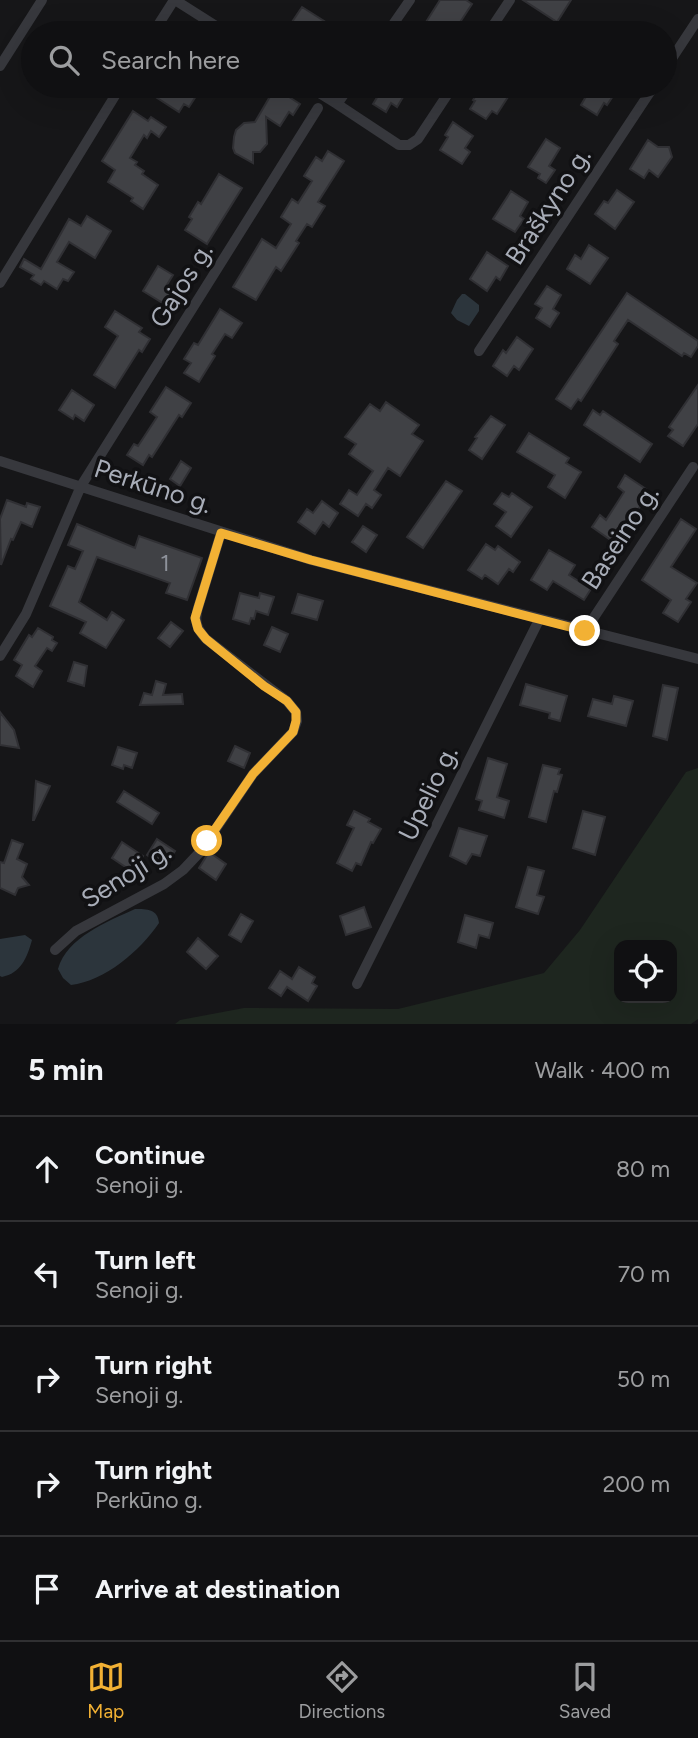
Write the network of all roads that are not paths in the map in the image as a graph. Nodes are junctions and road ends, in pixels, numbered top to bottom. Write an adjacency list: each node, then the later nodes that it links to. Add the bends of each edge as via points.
1 (42, 0): 6 (street)
2 (174, 0): 7 (street); 8 (street)
3 (410, 0): 9 (street)
4 (510, 0): 10 (street)
5 (698, 19): 12 (street)
6 (29, 21)
7 (161, 21)
8 (207, 21)
9 (395, 21)
10 (496, 21)
11 (21, 33): 13 (street)
12 (677, 51)
13 (0, 66)
14 (114, 98): 21 (street)
15 (327, 98): 19 (street)
16 (341, 98): 19 (street)
17 (445, 98): 19 (street, via 409,145 399,145)
18 (646, 98): 22 (street, Braškyno g.)
19 (337, 104)
20 (318, 108): 25 (street, Gajos g.)
21 (0, 283)
22 (479, 351)
23 (0, 461): 25 (street, Perkūno g.)
24 (693, 467): 28 (street, Baseino g.)
25 (81, 486): 26 (street, Perkūno g.); 29 (street, Gajos g., via 26,614)
26 (221, 533): 27 (street, Perkūno g.); 31 (street, Senoji g., via 195,618 198,629 287,701 296,712 293,732 253,774 183,870 76,931)
27 (539, 620): 28 (street, Perkūno g.); 32 (street, Upelio g.)
28 (585, 631): 30 (street, Perkūno g.)
29 (0, 656)
30 (698, 659)
31 (55, 950)
32 (357, 984)

